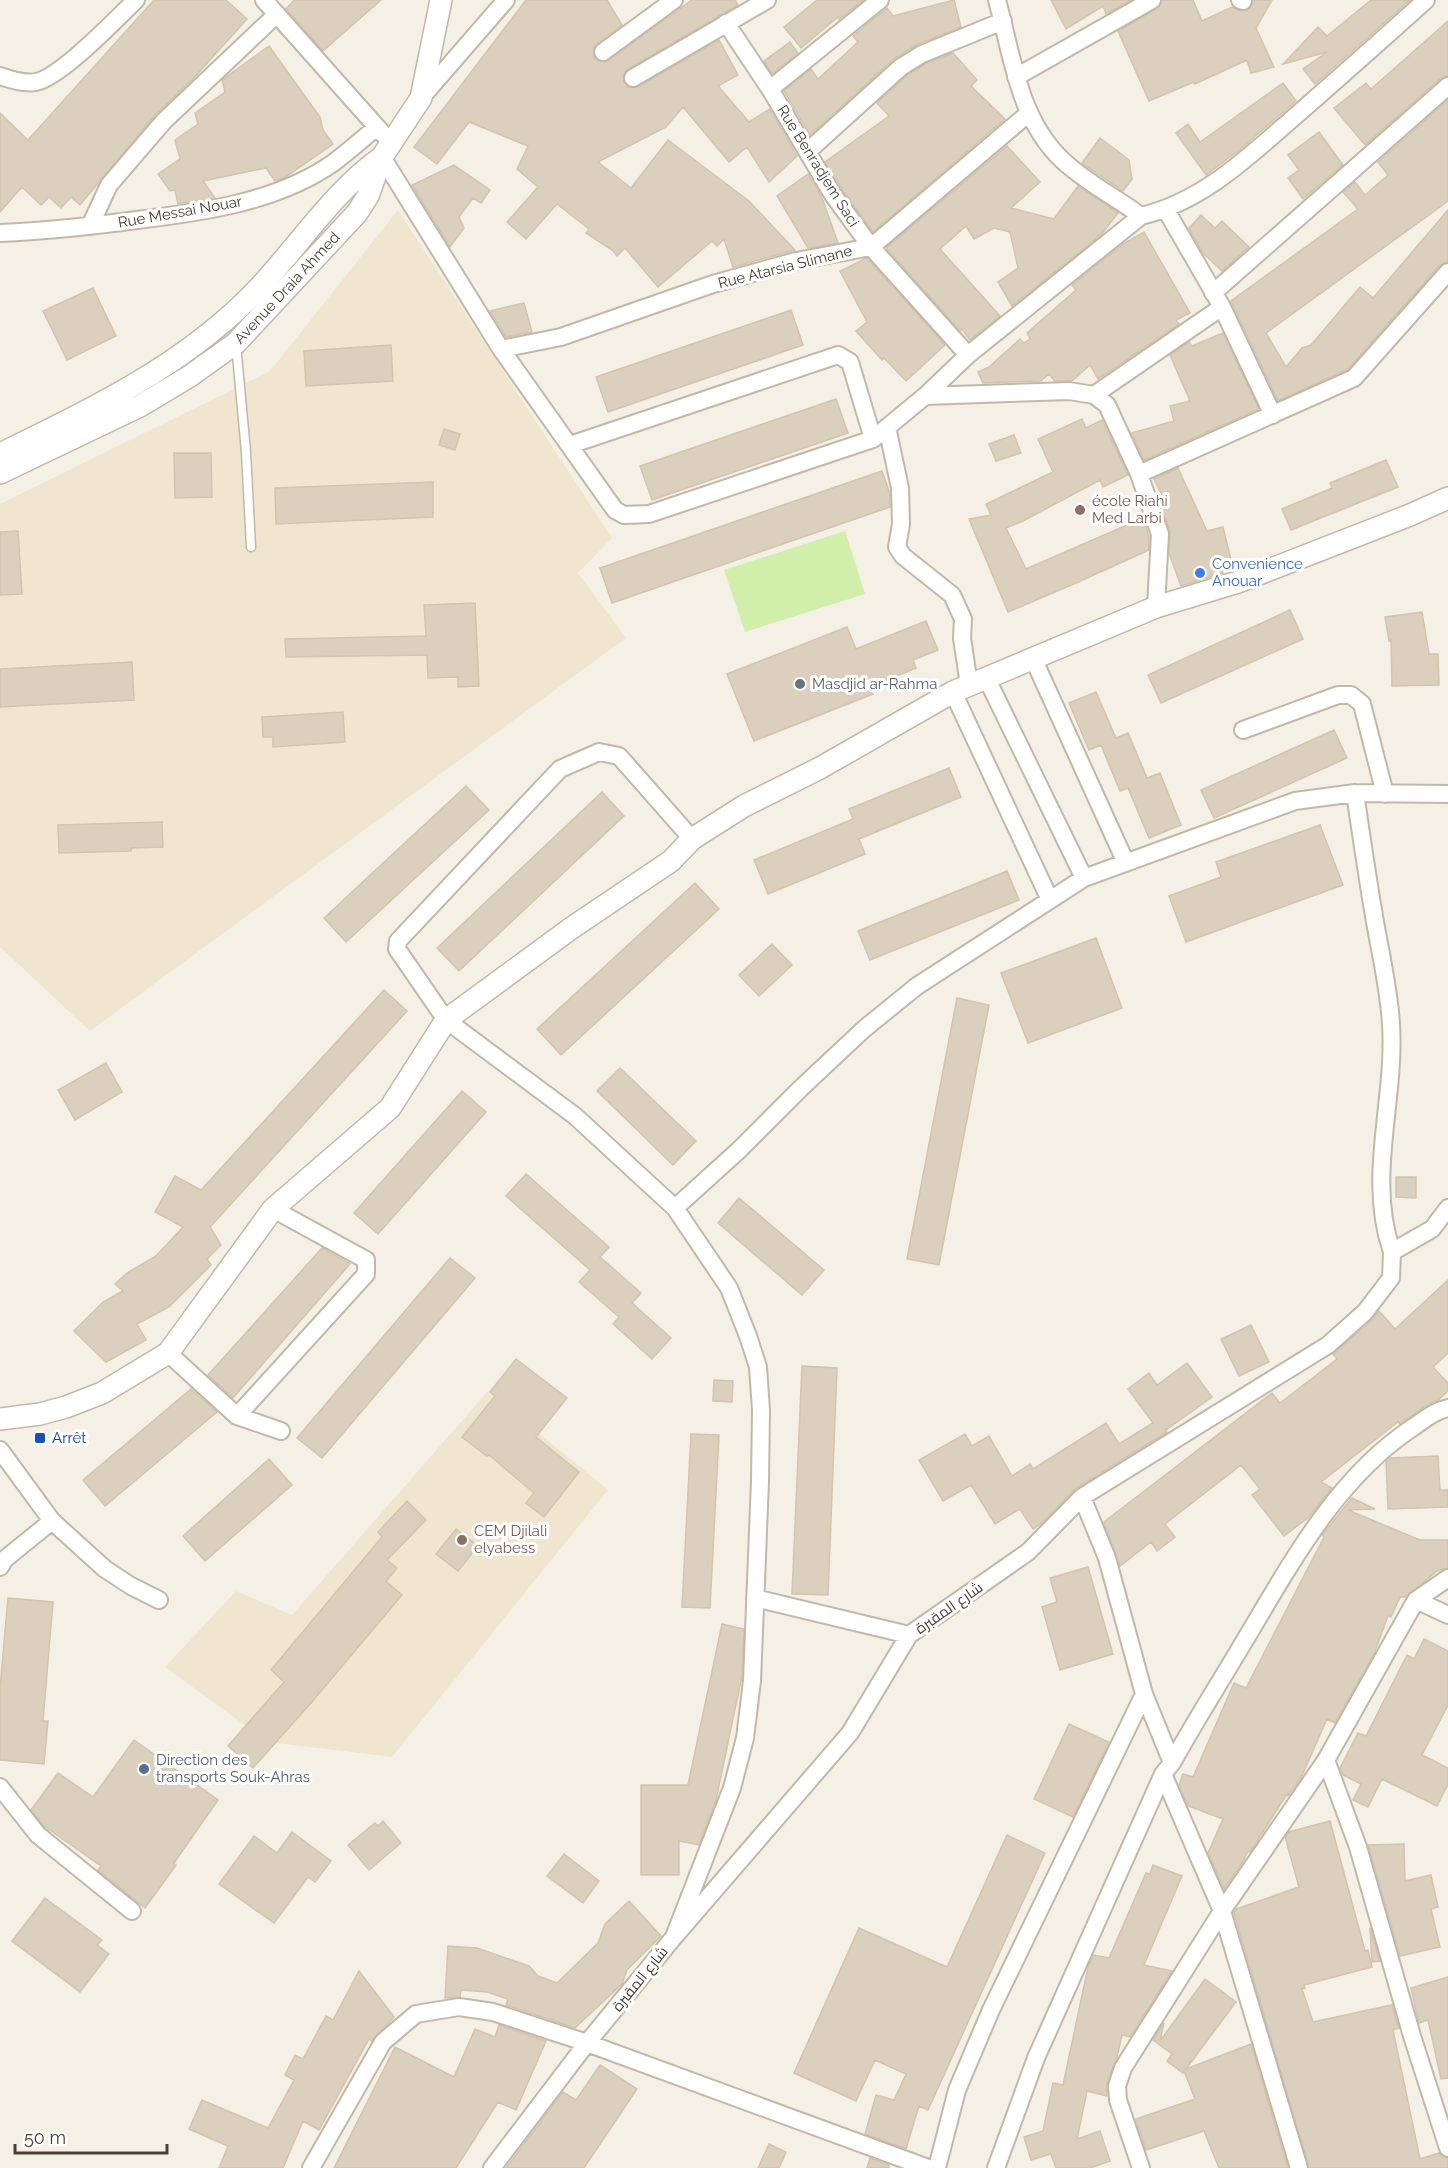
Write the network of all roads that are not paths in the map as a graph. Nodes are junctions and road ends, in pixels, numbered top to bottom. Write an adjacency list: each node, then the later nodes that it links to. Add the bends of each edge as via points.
1 (136, 0): 15 (street, via 87,47 38,82 24,83)
2 (264, 0): 11 (street)
3 (441, 0): 20 (street)
4 (506, 0): 20 (street)
5 (674, 0): 14 (street)
6 (766, 0): 13 (street)
7 (880, 0): 19 (street)
8 (997, 0): 12 (street)
9 (1152, 0): 16 (street)
10 (1425, 0): 24 (street, via 1248,157 1198,195)
11 (277, 14): 22 (street); 26 (street, via 164,121 109,185)
12 (1003, 21): 16 (street); 23 (street, via 922,54 901,67)
13 (726, 23): 17 (street); 19 (street, Rue Benradjem Saci)
14 (603, 52)
15 (0, 76)
16 (1016, 77): 21 (street)
17 (633, 78)
18 (1448, 86): 30 (street)
19 (770, 89): 23 (street, Rue Benradjem Saci)
20 (422, 98): 22 (street)
21 (1029, 113): 25 (street, via 1047,142 1069,166); 28 (street, Rue Atarsia Slimane)
22 (383, 142): 26 (street, Rue Messai Nouar, via 264,196 193,213); 31 (street, Avenue Draia Ahmed, via 368,196 357,213); 32 (street); 40 (street, Avenue Draia Ahmed, via 363,171 253,294 184,353)
23 (808, 151): 28 (street, Rue Benradjem Saci)
24 (1166, 210): 25 (street); 30 (street)
25 (1141, 216): 33 (street)
26 (90, 226): 27 (street, Rue Messai Nouar)
27 (0, 233)
28 (871, 247): 32 (street, Rue Atarsia Slimane, via 713,284 561,337); 33 (street, Rue Benradjem Saci)
29 (1448, 272): 36 (street, via 1354,378)
30 (1218, 300): 34 (street); 36 (street)
31 (236, 343): 40 (street, Avenue Draia Ahmed, via 140,406); 45 (lane)
32 (501, 349): 39 (street)
33 (968, 355): 35 (street)
34 (1094, 395): 35 (street, via 1069,391); 43 (street, via 1107,405)
35 (925, 396): 37 (street)
36 (1273, 415): 43 (street)
37 (887, 428): 38 (street); 48 (street, via 900,488 897,547 952,595 963,619)
38 (873, 439): 39 (street, via 635,516 615,510); 39 (street, via 850,362 838,355)
39 (570, 445)
40 (24, 452): 41 (street, Avenue Draia Ahmed); 42 (street, Avenue Draia Ahmed)
41 (0, 454)
42 (0, 473)
43 (1139, 474): 46 (street, via 1160,534)
44 (1448, 498): 46 (street, via 1238,582)
45 (251, 547)
46 (1156, 607): 47 (street)
47 (1033, 658): 48 (street); 54 (street)
48 (969, 684): 53 (street); 55 (street); 56 (street)
49 (1243, 730): 51 (street, via 1338,695 1351,695 1362,704)
50 (1355, 793): 51 (street); 54 (street, via 1295,801); 61 (street, via 1391,1026 1389,1095 1380,1174 1381,1206)
51 (1385, 794): 52 (street)
52 (1448, 794)
53 (692, 839): 57 (street, via 672,861); 57 (street, via 619,756 599,752 560,769 398,941 401,957)
54 (1126, 863): 55 (street)
55 (1084, 878): 56 (street)
56 (1050, 900): 58 (street, via 917,986 864,1029)
57 (446, 1020): 58 (street, via 575,1116); 60 (street, via 390,1108)
58 (675, 1208): 72 (street, via 729,1288 758,1367 761,1410)
59 (1448, 1208): 61 (street, via 1432,1229)
60 (273, 1209): 62 (street); 64 (street, via 366,1260 366,1274)
61 (1392, 1252): 68 (street, شارع المقبرة, via 1391,1278 1365,1312 1328,1345)
62 (168, 1353): 64 (street); 65 (street, via 102,1393 40,1414)
63 (1448, 1408): 79 (street, via 1438,1410 1391,1442 1355,1476 1281,1581)
64 (237, 1416): 66 (street)
65 (0, 1419)
66 (281, 1431)
67 (0, 1450): 69 (street)
68 (1082, 1497): 76 (street, شارع المقبرة, via 1028,1552); 77 (street, via 1107,1558)
69 (52, 1521): 70 (street); 73 (street, via 105,1569)
70 (0, 1567)
71 (1448, 1578): 74 (street)
72 (755, 1598): 76 (street); 83 (street, via 753,1681 745,1738 732,1788)
73 (159, 1600)
74 (1416, 1600): 75 (street); 78 (street)
75 (1448, 1616)
76 (909, 1635): 83 (street, شارع المقبرة, via 850,1733)
77 (1144, 1694): 79 (street); 89 (street, via 991,2010 957,2090)
78 (1326, 1760): 82 (street); 85 (street, via 1358,1847)
79 (1168, 1768): 82 (street); 90 (street, via 1036,2058)
80 (0, 1787): 81 (street, via 38,1835)
81 (132, 1911)
82 (1222, 1911): 91 (street, via 1124,2068 1117,2086); 92 (street)
83 (674, 1937): 84 (street, شارع المقبرة)
84 (587, 2043): 86 (street, via 493,2012 459,2007 416,2014 383,2042); 87 (street, شارع المقبرة); 88 (street)
85 (1448, 2148)
86 (311, 2168)
87 (492, 2168)
88 (928, 2168)
89 (937, 2168)
90 (996, 2168)
91 (1141, 2168)
92 (1299, 2168)

